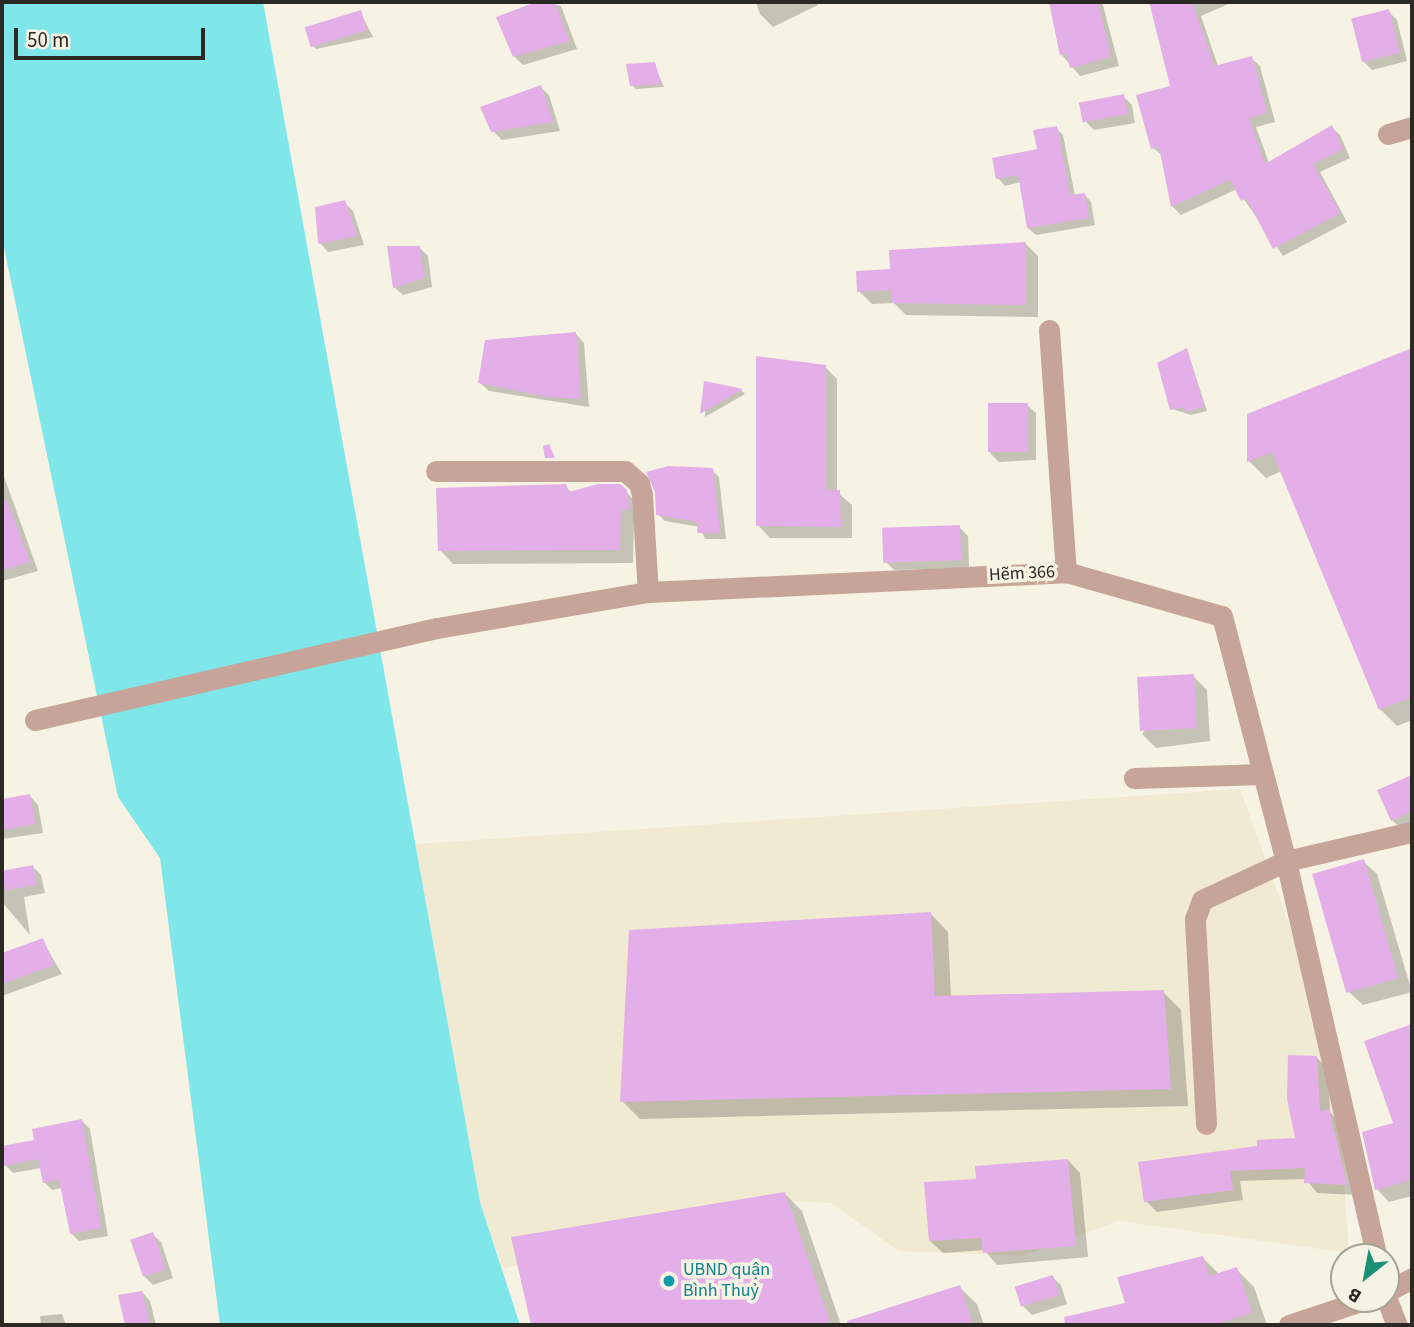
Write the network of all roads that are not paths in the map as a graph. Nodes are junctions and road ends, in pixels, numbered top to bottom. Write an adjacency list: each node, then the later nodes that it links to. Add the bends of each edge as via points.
1 (1412, 127): 2 (street)
2 (1388, 134)
3 (1049, 330): 5 (street)
4 (436, 471): 6 (street, via 625,471 639,483 642,495)
5 (1066, 572): 6 (street, Hẽm 366); 8 (street, Hẽm 366, via 1222,616)
6 (649, 592): 7 (street, Hẽm 366, via 437,628)
7 (35, 720)
8 (1263, 774): 9 (street); 11 (street, Hẽm 366)
9 (1134, 778)
10 (1412, 832): 11 (street)
11 (1286, 861): 12 (street, via 1202,900 1195,919); 13 (street, Hẽm 366)
12 (1206, 1124)
13 (1374, 1243)
14 (1330, 1311): 15 (street)
15 (1289, 1325)

